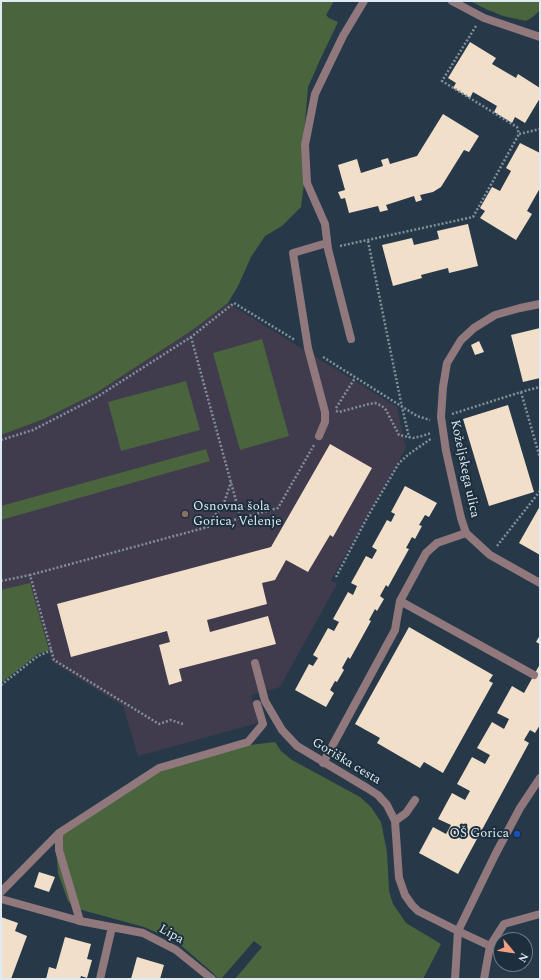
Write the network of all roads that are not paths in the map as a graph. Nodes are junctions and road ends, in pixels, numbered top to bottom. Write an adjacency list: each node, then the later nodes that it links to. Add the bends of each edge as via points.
1 (364, 1): 4 (street, via 343,36 315,94 305,145 307,182 325,224)
2 (452, 1): 3 (street, via 484,18)
3 (540, 37)
4 (327, 246): 6 (street); 7 (street, via 293,253 308,348 325,412 325,422)
5 (540, 304): 8 (street, Koželjskega ulica, via 495,315 474,328 461,340 447,363 441,417 446,451)
6 (351, 339)
7 (319, 436)
8 (466, 533): 9 (street, Koželjskega ulica, via 490,555); 10 (street, via 438,543 426,553)
9 (540, 583)
10 (400, 600): 12 (street); 14 (street, via 395,630)
11 (255, 663): 14 (street, Goriška cesta, via 265,701 282,730 297,746)
12 (534, 675)
13 (257, 704): 18 (street, via 263,724 248,742 159,768)
14 (323, 763): 17 (street, Goriška cesta, via 378,795 387,805)
15 (540, 778): 24 (street, via 520,808)
16 (415, 800): 17 (street, via 406,813)
17 (395, 821): 24 (street, Goriška cesta, via 399,878 404,895 418,911)
18 (59, 833): 19 (street); 22 (street, via 59,850)
19 (1, 892)
20 (1, 899): 22 (street, Lipa)
21 (540, 914): 25 (street, via 504,924)
22 (80, 921): 23 (street, Lipa)
23 (112, 926): 26 (street); 27 (street, Lipa, via 143,933 176,950)
24 (458, 931): 25 (street, Goriška cesta); 28 (street)
25 (490, 946): 29 (street)
26 (100, 979)
27 (212, 979)
28 (455, 979)
29 (484, 979)

